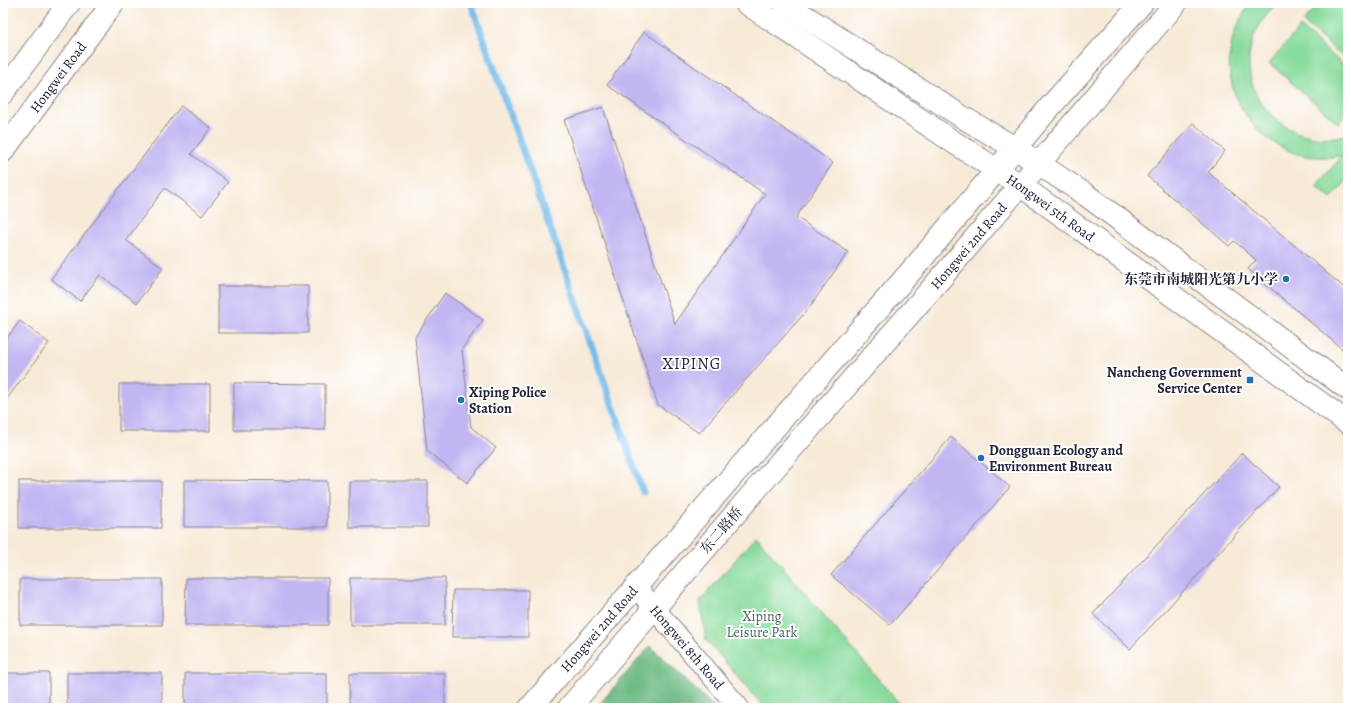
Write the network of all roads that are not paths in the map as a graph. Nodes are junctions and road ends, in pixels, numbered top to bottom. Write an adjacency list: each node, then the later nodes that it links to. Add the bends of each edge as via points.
1 (69, 3): 7 (street)
2 (113, 3): 9 (street, Hongwei Road)
3 (746, 3): 11 (street, Hongwei 5th Road)
4 (784, 3): 8 (street, Hongwei 5th Road)
5 (1142, 3): 8 (street)
6 (1176, 3): 10 (street, Hongwei 2nd Road)
7 (3, 93)
8 (1015, 148): 10 (street, Hongwei 5th Road); 11 (street)
9 (3, 151)
10 (1038, 163): 12 (street, Hongwei 2nd Road); 13 (street, Hongwei 5th Road, via 1086,195)
11 (998, 169): 12 (street, Hongwei 5th Road); 16 (street, 东二路桥, via 920,262)
12 (1020, 185): 14 (street, Hongwei 5th Road); 15 (street, Hongwei 2nd Road)
13 (1348, 389)
14 (1348, 423)
15 (759, 486): 17 (street, 东二路桥)
16 (667, 550): 18 (street, Hongwei 2nd Road)
17 (683, 574): 19 (street, Hongwei 2nd Road)
18 (636, 587): 19 (street, Hongwei 8th Road); 20 (street, Hongwei 2nd Road)
19 (654, 609): 21 (street, Hongwei 2nd Road); 22 (street, Hongwei 8th Road)
20 (530, 708)
21 (569, 708)
22 (739, 708)

